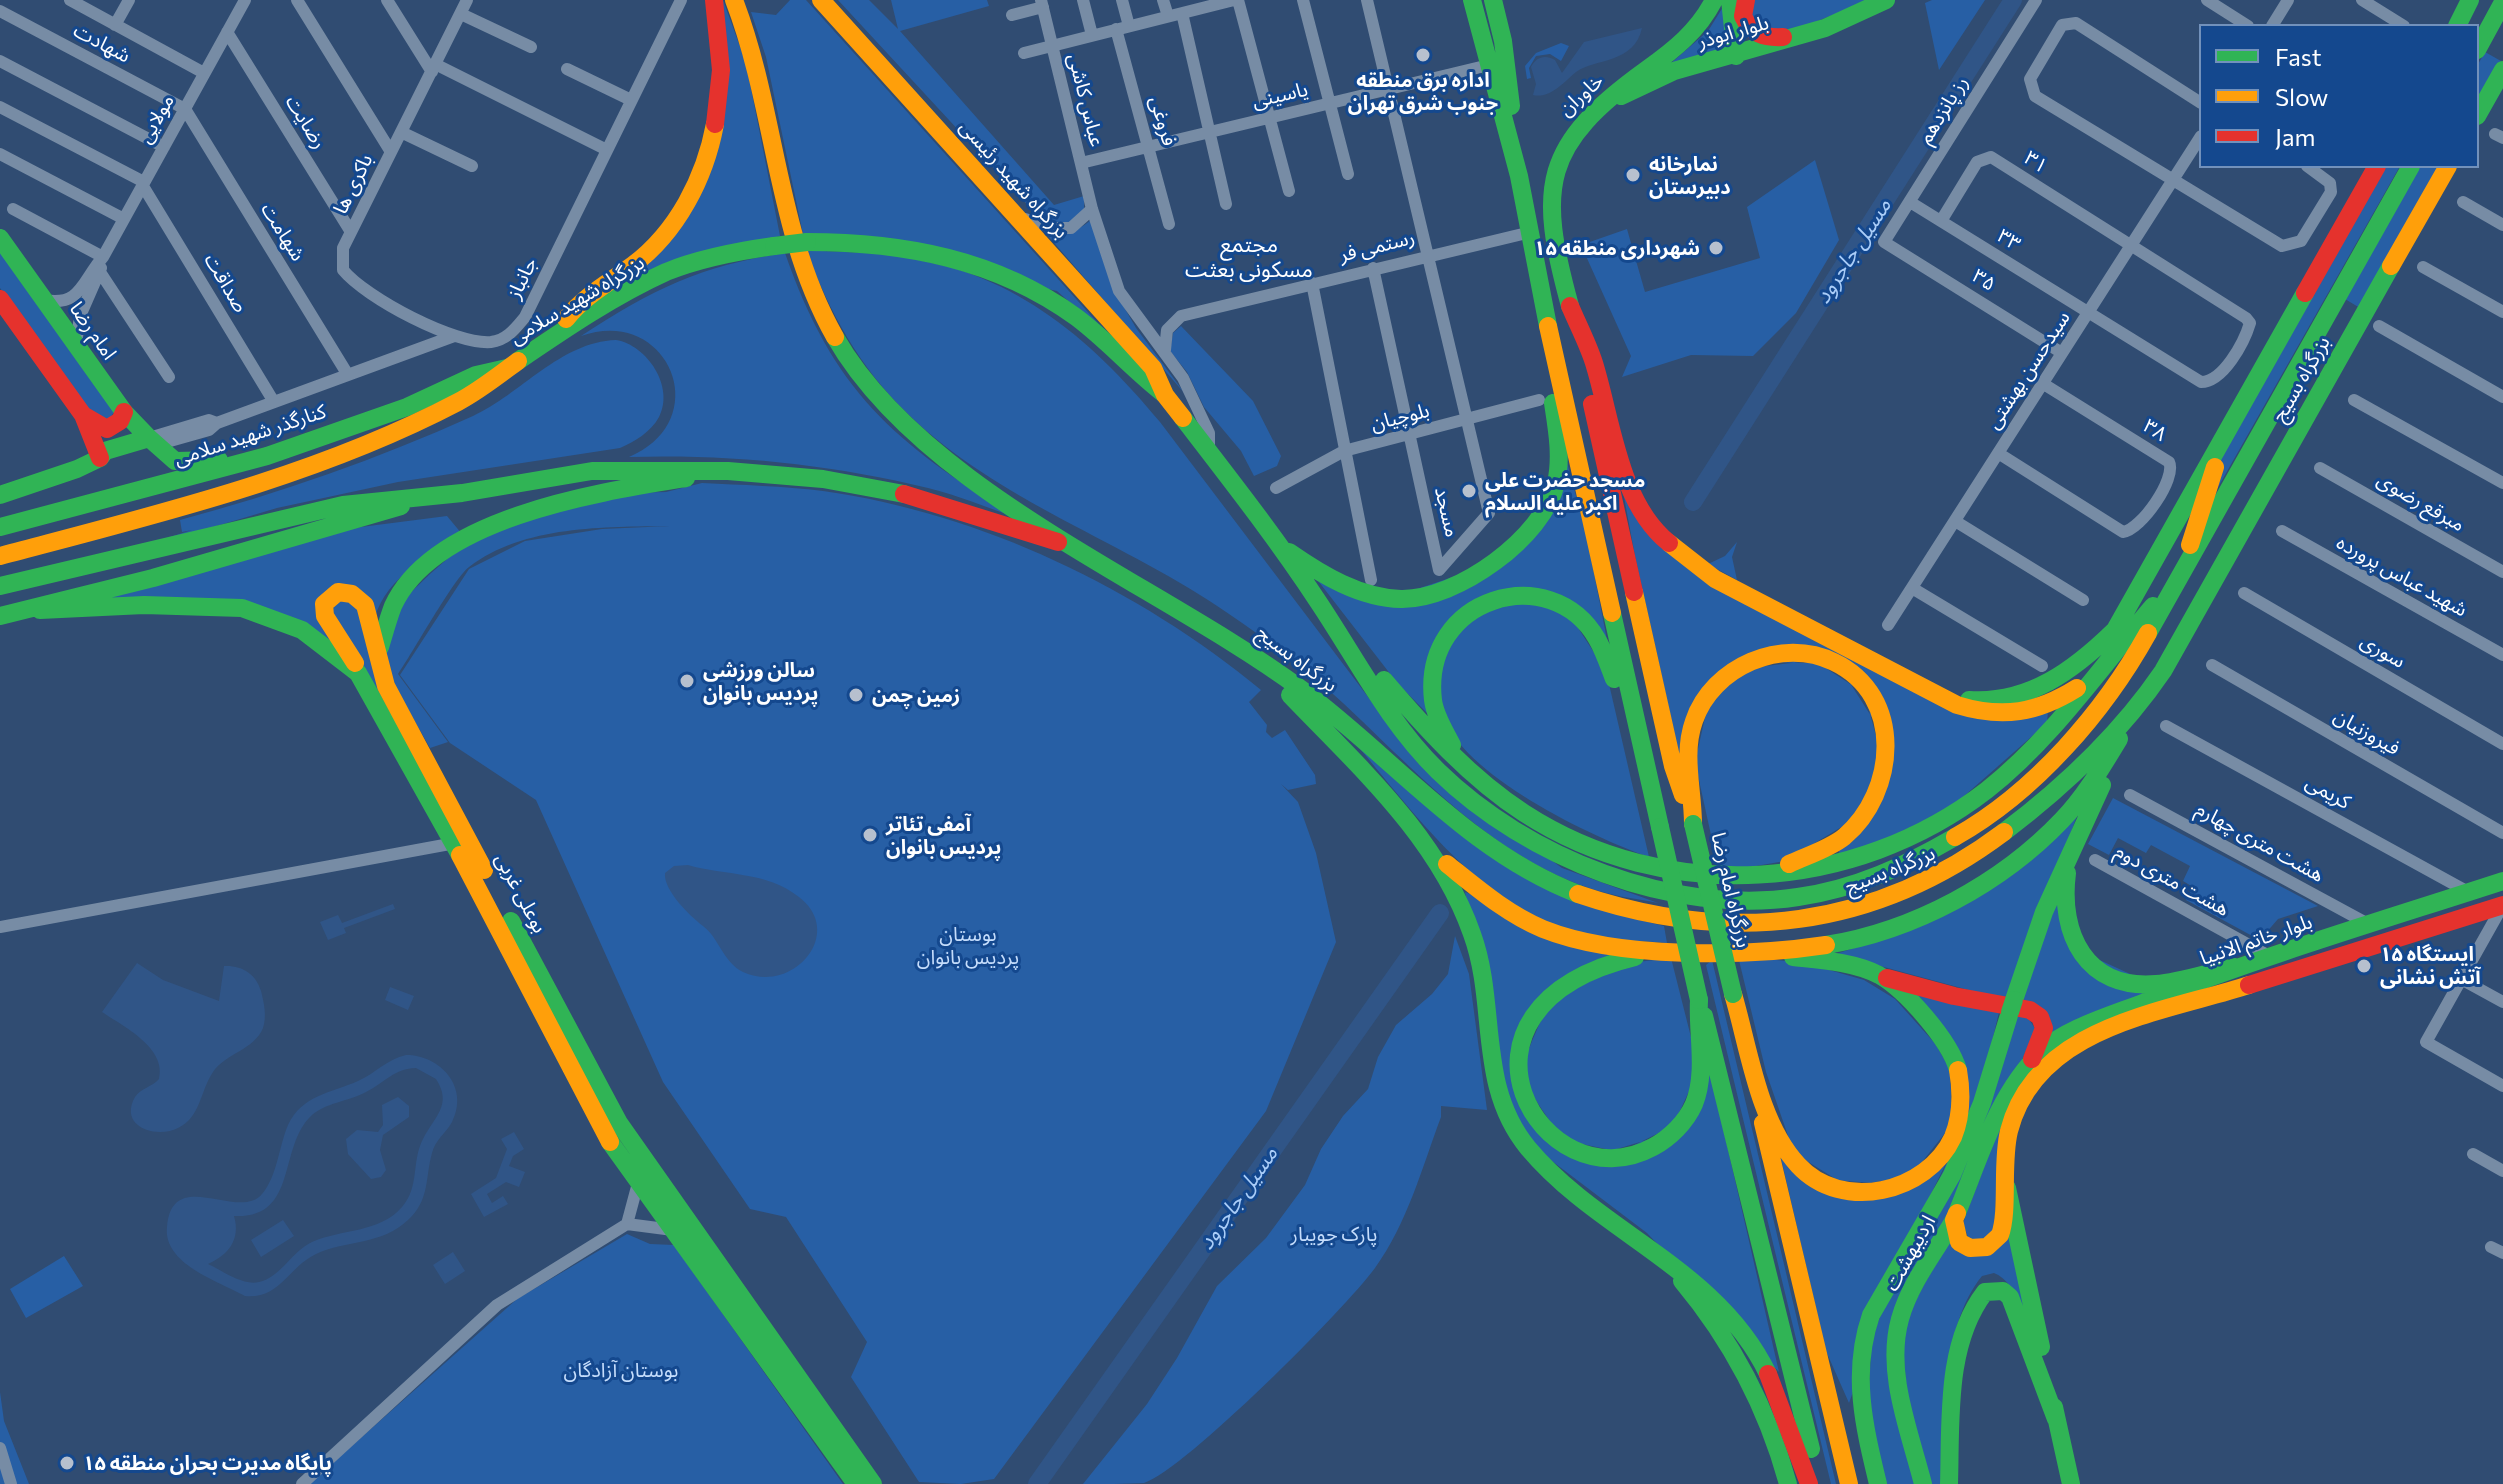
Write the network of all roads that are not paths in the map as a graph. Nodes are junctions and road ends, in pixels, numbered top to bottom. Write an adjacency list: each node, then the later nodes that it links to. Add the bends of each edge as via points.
1 (70, 0): 40 (street)
2 (129, 0): 40 (street)
3 (245, 0): 43 (street, مولايی)
4 (297, 0): 71 (street)
5 (387, 0): 52 (street)
6 (467, 0): 33 (street, باکری ها)
7 (681, 0): 57 (street, جانباز)
8 (714, 0): 113 (main road, via 723,80 716,128 699,180 653,247 568,315)
9 (734, 0): 150 (main road, via 753,48 797,257 813,300 844,354 888,412 929,447)
10 (821, 0): 89 (main road, بزرگراه شهید رئیسی)
11 (1083, 0): 44 (street)
12 (1122, 0): 41 (street, فروغی)
13 (1163, 0): 35 (street)
14 (1236, 0): 30 (street); 64 (street)
15 (1303, 0): 59 (street)
16 (1367, 0): 56 (street)
17 (1472, 0): 51 (main road)
18 (1493, 0): 80 (main road)
19 (1714, 0): 62 (main road, خاوران, via 1687,38)
20 (1730, 0): 49 (main road)
21 (1746, 0): 42 (main road, via 1743,16 1758,35 1782,38)
22 (1886, 0): 42 (main road, بلوار ابوذر)
23 (2036, 0): 84 (street, رز پانزدهم)
24 (2207, 0): 36 (street)
25 (2288, 0): 37 (street)
26 (2362, 0): 38 (street)
27 (2470, 0): 39 (main road)
28 (2503, 2): 46 (main road)
29 (1042, 3): 34 (street); 45 (street, عباس کاشی)
30 (1211, 3): 32 (street)
31 (0, 11): 61 (street, شهادت)
32 (1182, 13): 35 (street); 66 (street)
33 (461, 14): 47 (street); 52 (street, باکری ها)
34 (1012, 15)
35 (1168, 16): 41 (street)
36 (2245, 24)
37 (2273, 24)
38 (2401, 24)
39 (2458, 24)
40 (115, 25): 54 (street)
41 (1123, 28): 44 (street); 68 (street, فروغی)
42 (1825, 28): 49 (main road, بلوار ابوذر)
43 (227, 32): 54 (street, مولايی); 94 (street, رضایت)
44 (1092, 35): 45 (street)
45 (1052, 45): 48 (street); 73 (street, عباس کاشی)
46 (2479, 46)
47 (531, 47)
48 (1024, 53)
49 (1736, 56): 62 (main road, بلوار ابوذر, via 1674,71)
50 (0, 61): 69 (street)
51 (1489, 65): 56 (street, یاسینی); 80 (main road)
52 (433, 68): 65 (street, باکری ها); 70 (street)
53 (567, 69): 57 (street)
54 (204, 73): 61 (street, مولايی)
55 (2500, 79): 63 (main road)
56 (1389, 89): 59 (street, یاسینی); 99 (street)
57 (631, 100): 70 (street, جانباز)
58 (2199, 102): 81 (street, via 2076,23 2062,25 2030,79 2035,96)
59 (1331, 103): 64 (street, یاسینی); 79 (street)
60 (0, 107): 82 (street)
61 (185, 109): 69 (street, مولايی); 119 (street, شهامت)
62 (1593, 110): 107 (main road, خاوران, via 1561,150 1548,208)
63 (2479, 113)
64 (1269, 118): 66 (street, یاسینی); 83 (street)
65 (401, 132): 71 (street, باکری ها); 74 (street)
66 (1208, 133): 68 (street, یاسینی); 86 (street)
67 (2199, 139): 81 (street, سیدحسن بهشتی)
68 (1150, 146): 73 (street, یاسینی); 92 (street, فروغی)
69 (164, 147): 82 (street, مولايی)
70 (607, 150): 114 (street, جانباز, via 525,317 510,335 494,342)
71 (391, 152): 94 (street, باکری ها)
72 (0, 154): 90 (street)
73 (1081, 163): 88 (street, عباس کاشی)
74 (472, 166)
75 (2310, 168): 81 (street, via 2330,183 2331,192 2301,241 2282,246)
76 (2376, 168): 133 (main road)
77 (2410, 168): 153 (main road, بزرگراه بسیج)
78 (2447, 168): 171 (main road, بزرگراه بسیج, via 2180,645)
79 (1348, 174)
80 (1519, 176): 95 (main road)
81 (2172, 180): 98 (street, سیدحسن بهشتی)
82 (144, 184): 90 (street, مولايی); 126 (street, صداقت)
83 (1289, 191)
84 (1910, 202): 91 (street, ۳۳); 97 (street, رز پانزدهم)
85 (2463, 202): 93 (street)
86 (1226, 204)
87 (13, 209): 100 (street)
88 (1092, 209): 89 (street, via 1077,225 1066,228); 116 (street, عباس کاشی, via 1119,291)
89 (1018, 215): 122 (main road, بزرگراه شهید رئیسی, via 1153,368)
90 (124, 219): 100 (street, مولايی)
91 (1941, 221): 98 (street, ۳۱, via 1977,162 1991,157); 109 (street, ۳۳)
92 (1169, 224)
93 (2503, 225)
94 (351, 232): 114 (street, باکری ها, via 343,248 343,270 356,286)
95 (1531, 232): 99 (street, رستمی فر); 111 (main road)
96 (0, 238): 106 (main road, امام رضا)
97 (1884, 242): 117 (street, ۳۵)
98 (2131, 246): 109 (street, سیدحسن بهشتی); 109 (street, ۳۳, via 2250,323 2219,376 2201,382)
99 (1429, 254): 102 (street, رستمی فر); 129 (street)
100 (103, 257): 103 (street); 106 (street, via 76,297 60,303)
101 (2423, 267): 108 (street)
102 (1373, 268): 104 (street, رستمی فر); 131 (street)
103 (100, 272): 115 (street, via 80,316); 120 (street)
104 (1312, 283): 116 (street, رستمی فر, via 1181,316 1167,330); 134 (street)
105 (0, 299): 110 (main road)
106 (44, 300): 115 (main road, امام رضا)
107 (1570, 306): 166 (main road, via 1593,359 1629,484 1649,524 1697,568); 177 (main road, بزرگراه امام رضا, via 1673,766)
108 (2503, 312)
109 (2088, 313): 117 (street, سیدحسن بهشتی)
110 (7, 318): 127 (main road)
111 (1548, 326): 149 (main road, via 1546,364 1558,471 1549,506 1524,540 1459,583 1410,599 1377,596 1330,580); 178 (main road)
112 (2379, 326): 123 (street)
113 (558, 334): 118 (main road, بزرگراه شهید سلامی); 122 (main road, بزرگراه شهید سلامی, bridge, via 667,272 733,252 807,242 895,245 993,272 1058,305)
114 (454, 336): 119 (street, جانباز)
115 (76, 344): 128 (main road, امام رضا)
116 (1165, 350): 135 (street, عباس کاشی, via 1209,433)
117 (2062, 353): 121 (street, سیدحسن بهشتی)
118 (507, 368): 137 (main road, کنارگذر شهید سلامی, via 476,375 407,407); 151 (main road, بزرگراه شهید سلامی, via 460,401 348,452 166,512)
119 (348, 375): 126 (street, جانباز)
120 (169, 377)
121 (2042, 383): 136 (street, سیدحسن بهشتی); 136 (street, ۳۸, via 2169,462 2170,478 2137,526 2123,532)
122 (1165, 395): 135 (main road, بزرگراه بسیج)
123 (2503, 397)
124 (1539, 400): 129 (street, بلوچیان)
125 (2354, 400): 142 (street)
126 (274, 402): 130 (street, جانباز)
127 (83, 415): 128 (main road, via 107,429); 138 (main road)
128 (127, 415): 130 (street); 132 (main road, امام رضا)
129 (1468, 421): 131 (street, بلوچیان); 131 (street, مسجد, via 1489,513 1439,570)
130 (179, 434): 132 (street, جانباز); 139 (street)
131 (1409, 435): 134 (street, بلوچیان)
132 (152, 442): 138 (main road); 139 (main road, امام رضا)
133 (2220, 445): 153 (main road); 166 (main road, via 2115,630 2069,670 2018,695 1980,702 1966,700 1904,667)
134 (1344, 451): 143 (street, بلوچیان); 154 (street)
135 (1209, 452): 149 (main road, بزرگراه بسیج)
136 (1998, 453): 146 (street, سیدحسن بهشتی)
137 (267, 456): 139 (main road); 147 (main road, کنارگذر شهید سلامی)
138 (100, 458): 145 (main road)
139 (177, 462)
140 (2320, 468): 152 (street, مبرقع رضوی)
141 (715, 473): 144 (main road, via 592,471); 150 (main road, via 823,479 903,494); 165 (main road, via 587,497 472,534 427,566 396,597)
142 (2503, 483)
143 (1276, 488)
144 (444, 493): 155 (main road, via 343,505); 160 (main road)
145 (0, 495)
146 (1955, 521): 156 (street, سیدحسن بهشتی); 158 (street)
147 (0, 527)
148 (2282, 531): 164 (street, شهید عباس پرورده)
149 (1274, 541): 159 (main road, بزرگراه بسیج)
150 (1087, 550): 163 (main road, بزرگراه بسیج)
151 (0, 556)
152 (2503, 572)
153 (2180, 574): 159 (main road, بزرگراه بسیج, via 2111,694 2053,759 1989,816 1942,847 1876,877 1831,890 1749,900 1620,881 1565,860 1500,823 1412,741 1363,675); 170 (main road)
154 (1371, 580)
155 (0, 586)
156 (1912, 588): 162 (street, سیدحسن بهشتی); 168 (street)
157 (2244, 593): 173 (street, سوری)
158 (2083, 600)
159 (1319, 602): 175 (main road, via 1402,701)
160 (37, 609): 161 (main road); 169 (main road, بوعلی غربی, via 242,608 302,630)
161 (0, 616)
162 (1888, 625)
163 (1246, 647): 171 (main road, بزرگراه بسیج, via 1510,859 1616,906 1737,924 1792,922 1862,908 1963,864 2024,819); 181 (main road)
164 (2503, 655)
165 (378, 657): 169 (main road, بوعلی غربی, via 365,605 352,594 331,595 324,604 325,616); 214 (main road, بوعلی غربی, via 386,686 619,1123)
166 (1873, 663): 170 (main road, via 1960,707 1995,715 2041,708)
167 (2212, 665): 179 (street, فیروزنیان)
168 (2042, 666)
169 (358, 673): 180 (main road, بوعلی غربی)
170 (2091, 678): 184 (main road, via 2017,763 1933,827 1843,864)
171 (2140, 705): 174 (main road)
172 (2166, 726): 186 (street, کریمی)
173 (2503, 744)
174 (2115, 746): 182 (main road); 191 (main road, via 2061,821 1967,892 1851,940)
175 (1458, 757): 178 (main road, via 1433,700 1434,665 1445,638 1467,612 1488,601 1527,595 1553,601 1591,627 1607,653 1642,794); 184 (main road, via 1524,813 1573,840 1625,861)
176 (2130, 795): 188 (street, هشت متری چهارم)
177 (1693, 824): 184 (main road, via 1689,736 1701,704 1721,679 1761,657 1805,654 1848,671 1871,695 1884,720 1889,749 1885,779 1871,808 1819,852); 196 (main road, بزرگراه امام رضا, bridge)
178 (1660, 827): 197 (main road, bridge)
179 (2503, 833)
180 (455, 843): 189 (street); 204 (main road, بوعلی غربی, via 601,1127)
181 (1430, 851): 190 (main road, via 1493,903 1539,930 1587,945); 208 (main road, via 1461,899 1475,940 1496,1088 1513,1128 1545,1168)
182 (2069, 860): 193 (main road, via 2064,909 2068,931 2099,971 2120,981 2154,985); 219 (main road, via 2044,912 1982,1103 1952,1175 1862,1337 1857,1395)
183 (2095, 860): 192 (street, هشت متری دوم)
184 (1730, 878)
185 (2503, 881): 186 (main road, بلوار خاتم الانبیا)
186 (2470, 893): 188 (main road, بلوار خاتم الانبیا)
187 (2503, 905): 195 (street); 199 (main road, بلوار خاتم الانبیا, via 2143,1019)
188 (2370, 925): 192 (main road, بلوار خاتم الانبیا)
189 (0, 927)
190 (1662, 950): 191 (main road); 197 (main road, via 1584,974 1535,1012 1519,1046 1518,1071 1536,1122 1562,1146 1593,1157 1632,1155 1668,1137 1689,1114 1698,1092)
191 (1752, 951): 194 (main road)
192 (2271, 957): 193 (main road, بلوار خاتم الانبیا)
193 (2235, 967): 199 (main road, بلوار خاتم الانبیا, via 2082,1027)
194 (1878, 975): 196 (main road, via 1941,1037 1958,1066 1962,1102 1953,1136 1932,1168 1910,1182 1877,1192 1821,1182 1795,1162 1785,1148); 199 (main road, via 2030,1010 2044,1028)
195 (2461, 979): 198 (street); 200 (street, via 2426,1042)
196 (1733, 994): 218 (main road, بزرگراه امام رضا)
197 (1699, 1000): 217 (main road)
198 (2503, 1002)
199 (2038, 1063): 203 (main road, via 2009,1125); 205 (main road, اردیبهشت, via 2006,1095)
200 (2503, 1086)
201 (2473, 1154): 202 (street)
202 (2503, 1171)
203 (2004, 1173): 205 (main road, via 2004,1225 1994,1243 1984,1249 1964,1246); 209 (main road)
204 (638, 1183): 206 (street); 207 (main road, بوعلی غربی)
205 (1954, 1220): 220 (main road, اردیبهشت, via 1910,1296 1896,1346 1901,1393)
206 (627, 1224): 207 (street); 212 (street, via 497,1305)
207 (673, 1230): 213 (main road, بوعلی غربی)
208 (1657, 1251): 215 (main road, via 1712,1315 1746,1368 1771,1423); 216 (main road, via 1742,1329 1782,1402)
209 (2056, 1419): 221 (main road, via 2010,1297 2003,1291 1985,1292 1974,1305 1962,1342); 222 (main road)
210 (0, 1448): 211 (street)
211 (11, 1484)
212 (302, 1484)
213 (856, 1484)
214 (873, 1484)
215 (1788, 1484)
216 (1809, 1484)
217 (1820, 1484)
218 (1849, 1484)
219 (1878, 1484)
220 (1923, 1484)
221 (1949, 1484)
222 (2071, 1484)

